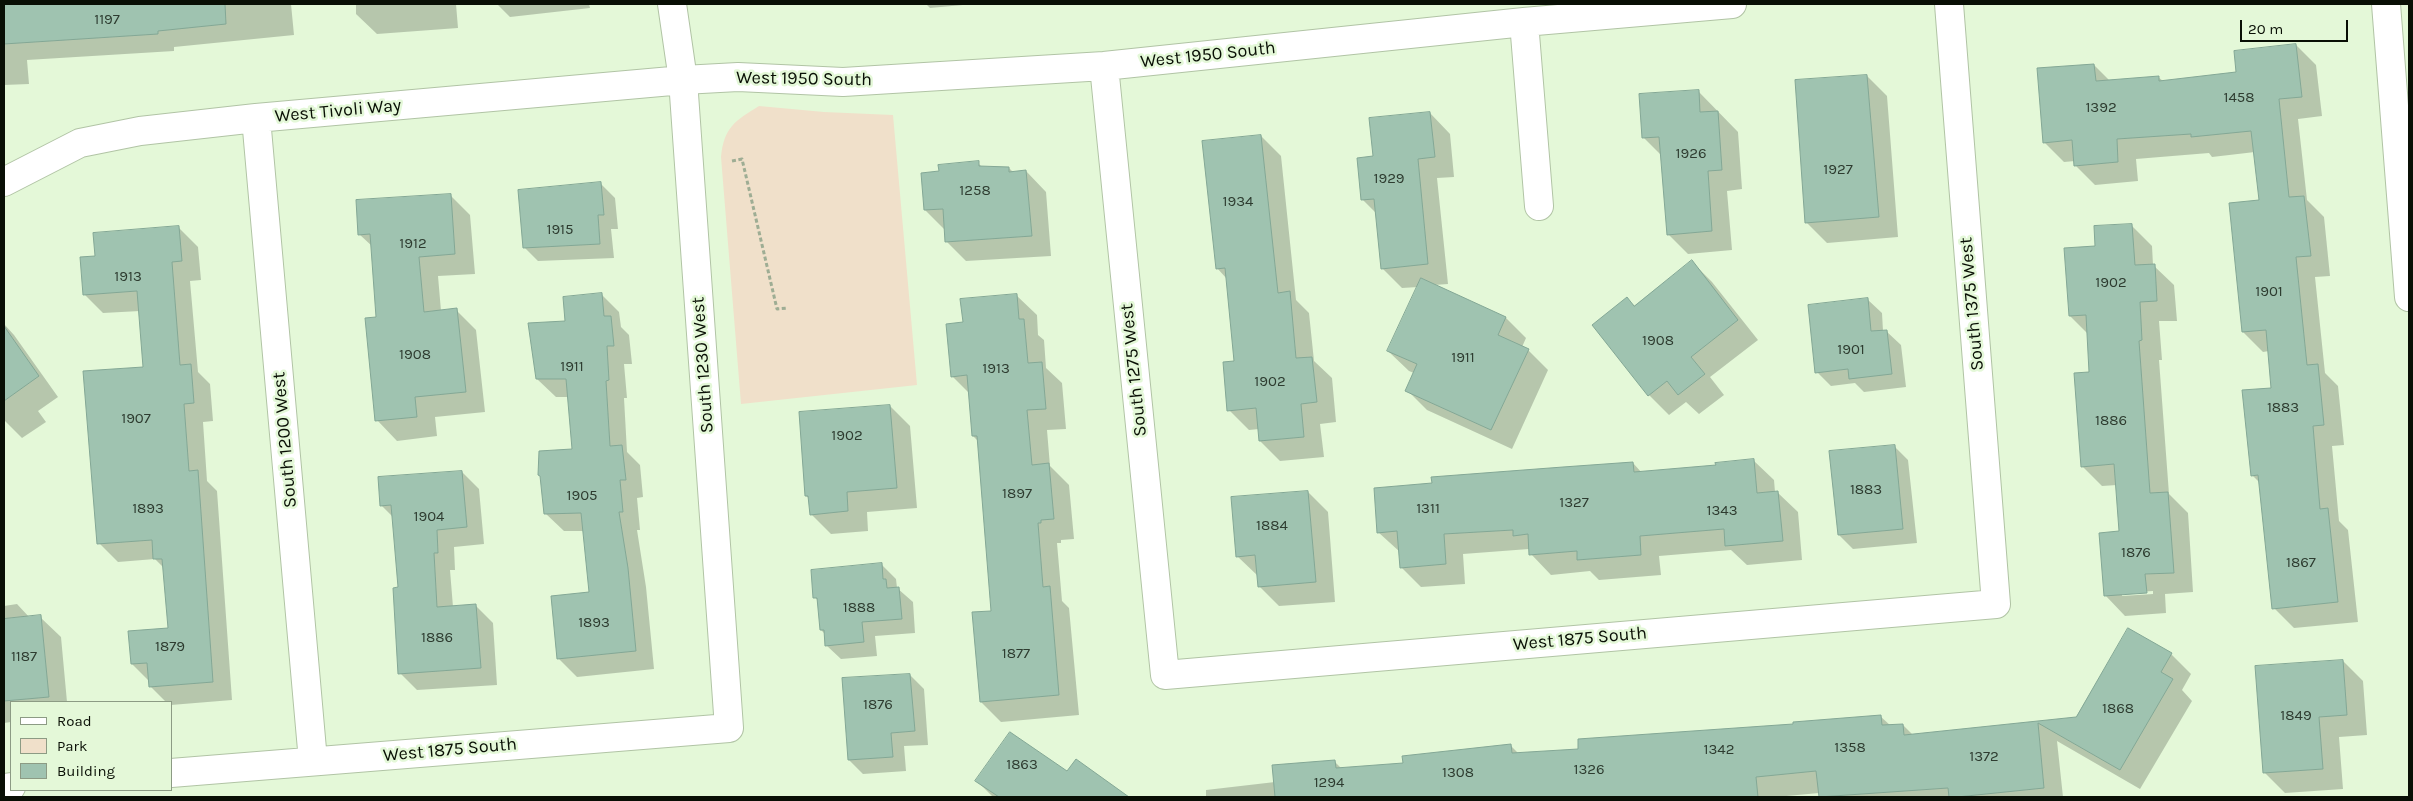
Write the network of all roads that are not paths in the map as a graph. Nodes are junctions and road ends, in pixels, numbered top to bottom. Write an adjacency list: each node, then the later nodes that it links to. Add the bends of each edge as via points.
1 (672, 4): 7 (street, South 1230 West)
2 (1732, 4): 5 (street, West 1950 South)
3 (1948, 4): 12 (street, South 1375 West)
4 (2386, 4): 11 (street)
5 (1524, 22): 6 (street, West 1950 South); 10 (street)
6 (1104, 66): 7 (street, West 1950 South, via 843,82 738,77); 13 (street, South 1275 West)
7 (683, 80): 8 (street, West Tivoli Way); 14 (street, South 1230 West)
8 (256, 118): 9 (street, West Tivoli Way, via 140,131 80,143); 15 (street, South 1200 West)
9 (4, 182)
10 (1540, 206)
11 (2409, 297)
12 (1996, 604): 13 (street, West 1875 South)
13 (1165, 675)
14 (730, 728): 15 (street, West 1875 South)
15 (313, 761): 16 (street, West 1875 South)
16 (172, 774)

